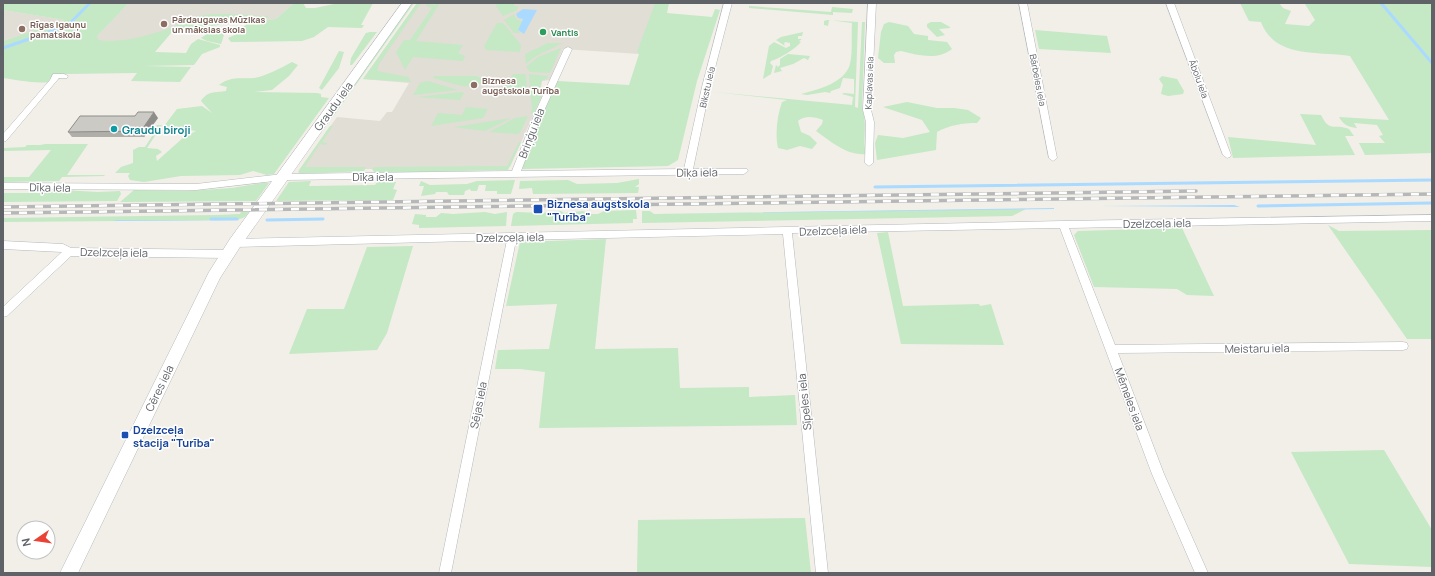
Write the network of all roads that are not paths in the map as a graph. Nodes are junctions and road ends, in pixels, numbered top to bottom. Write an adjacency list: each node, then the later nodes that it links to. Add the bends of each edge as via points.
1 (407, 3): 15 (main road, Graudu iela)
2 (728, 3): 13 (street, Bikstu iela)
3 (872, 3): 11 (street, Kaplavas iela, via 867,110 870,122)
4 (1023, 3): 10 (street, Bārbeles iela)
5 (1170, 3): 9 (street, Ābolu iela)
6 (568, 49): 14 (street, Briņģu iela, via 539,113)
7 (64, 76): 8 (street, via 56,76)
8 (3, 139)
9 (1227, 155)
10 (1053, 158)
11 (869, 163)
12 (744, 171): 13 (street, Dīķa iela)
13 (688, 172): 14 (street, Dīķa iela)
14 (516, 174): 15 (street, Dīķa iela)
15 (283, 177): 16 (street, Dīķa iela, via 196,187); 17 (main road, Graudu iela)
16 (3, 186)
17 (260, 210): 23 (main road, Cēres iela)
18 (1432, 218): 19 (street, Dzelzceļa iela)
19 (1063, 224): 20 (street, Dzelzceļa iela); 27 (street, Mēmeles iela)
20 (787, 231): 21 (street, Dzelzceļa iela); 30 (street, Sīpeles iela)
21 (512, 236): 23 (street, Dzelzceļa iela); 29 (street, Sējas iela)
22 (3, 245): 24 (street, Dzelzceļa iela, via 63,248)
23 (231, 248): 24 (street, Dzelzceļa iela); 28 (main road, Cēres iela, via 214,276)
24 (68, 252): 25 (street)
25 (3, 313)
26 (1404, 346): 27 (street, Meistaru iela)
27 (1112, 349): 31 (street, Mēmeles iela, via 1158,474)
28 (69, 573)
29 (445, 573)
30 (822, 573)
31 (1202, 573)

